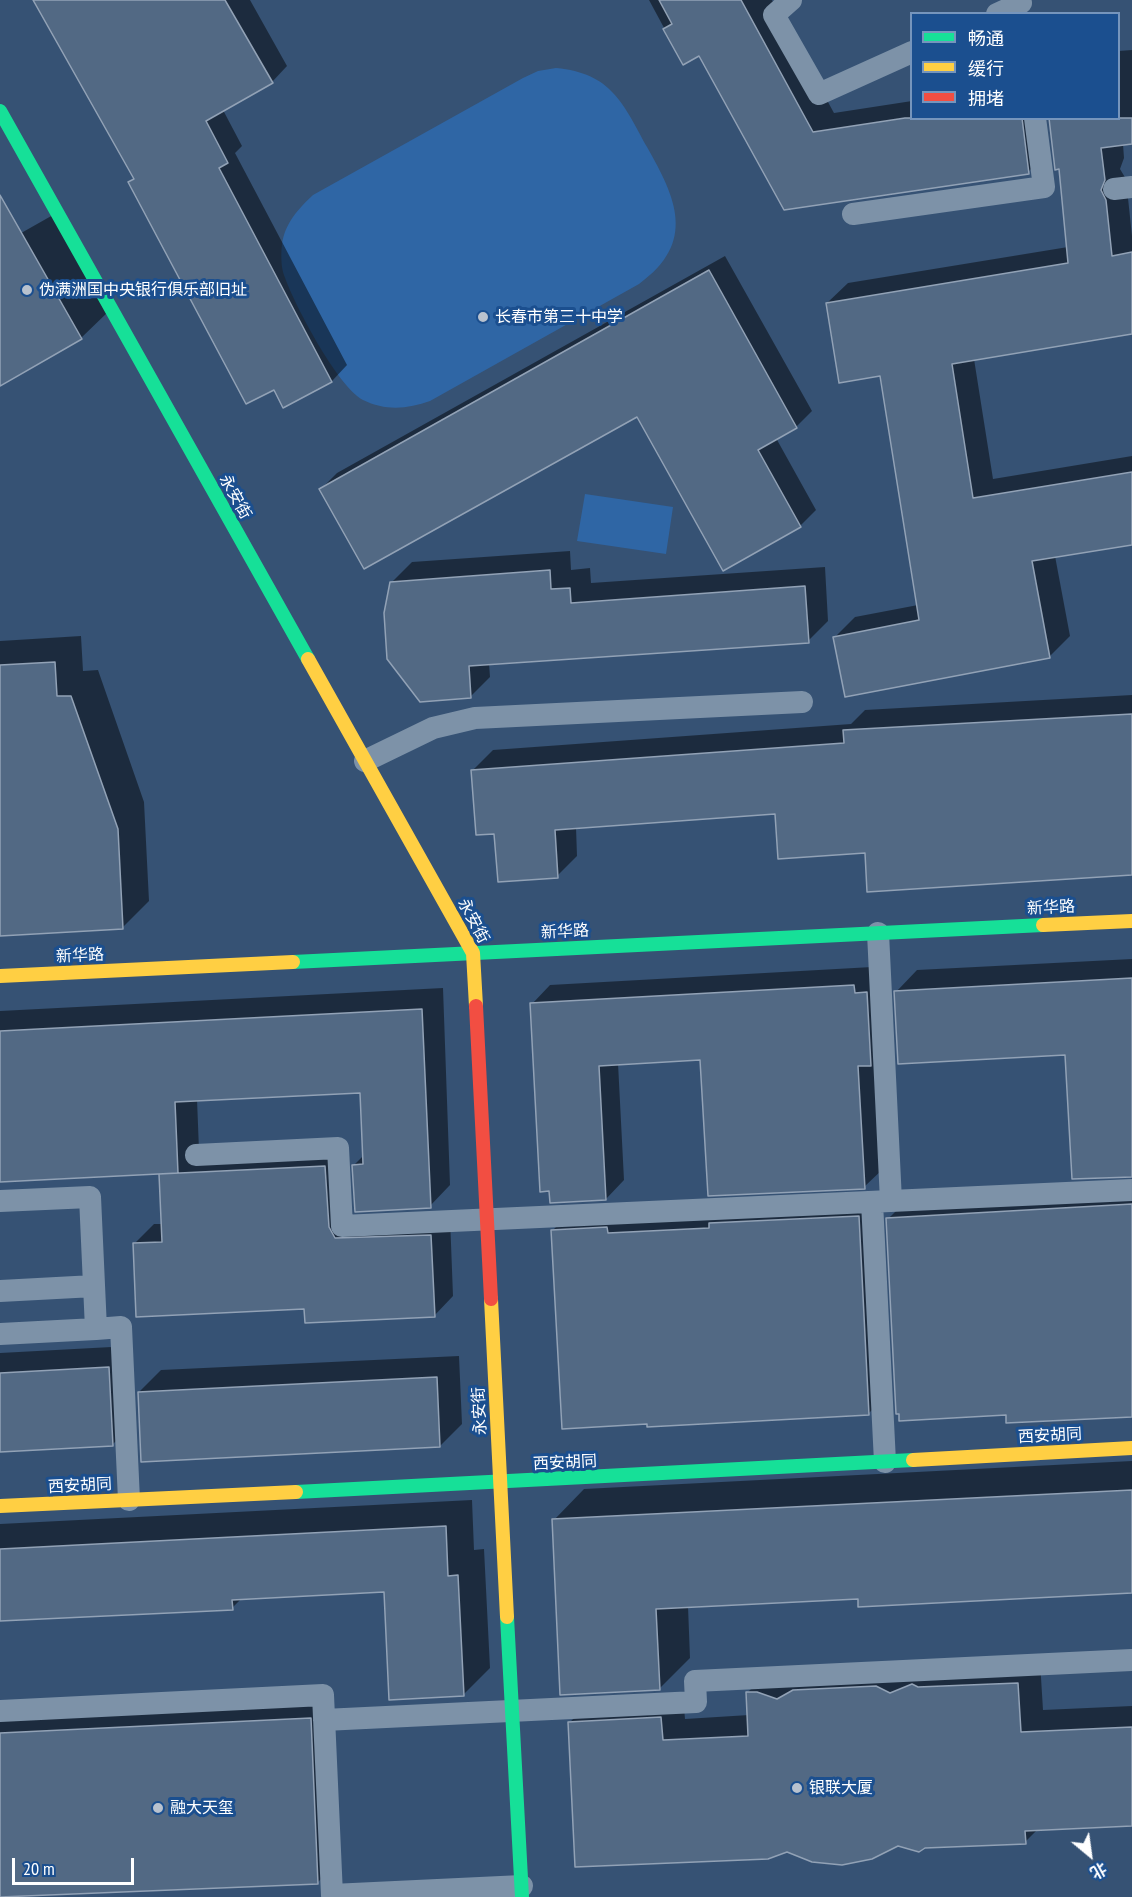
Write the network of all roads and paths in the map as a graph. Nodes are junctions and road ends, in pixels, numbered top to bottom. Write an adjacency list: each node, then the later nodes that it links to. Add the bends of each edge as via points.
1 (791, 0): 4 (lane, via 774,15 819,94)
2 (1021, 5): 3 (lane)
3 (1002, 12)
4 (910, 53)
5 (0, 111): 9 (street, 永安街)
6 (1035, 120): 7 (lane, via 1044,187)
7 (853, 214)
8 (802, 702): 9 (lane, via 475,718 433,728)
9 (365, 761): 12 (street, 永安街)
10 (1132, 921): 11 (street, 新华路)
11 (878, 933): 12 (street, 新华路); 17 (lane)
12 (473, 953): 13 (street, 新华路); 18 (street, 永安街)
13 (0, 976)
14 (196, 1155): 18 (lane, via 338,1148 342,1226)
15 (1132, 1190): 17 (lane)
16 (0, 1201): 19 (lane, via 90,1197)
17 (881, 1201): 18 (lane); 24 (lane)
18 (487, 1219): 25 (street, 永安街)
19 (94, 1286): 20 (lane); 21 (lane)
20 (0, 1291)
21 (96, 1329): 22 (lane); 26 (lane, via 121,1328)
22 (0, 1334)
23 (1132, 1448): 24 (street, 西安胡同)
24 (885, 1462): 25 (street, 西安胡同)
25 (500, 1483): 26 (street, 西安胡同); 29 (street, 永安街)
26 (129, 1500): 27 (street, 西安胡同)
27 (0, 1506)
28 (1132, 1660): 29 (lane, via 695,1681 696,1702)
29 (512, 1710): 31 (lane); 32 (street, 永安街)
30 (0, 1711): 31 (lane, via 323,1695)
31 (324, 1720): 32 (lane, via 332,1895)
32 (522, 1891)

